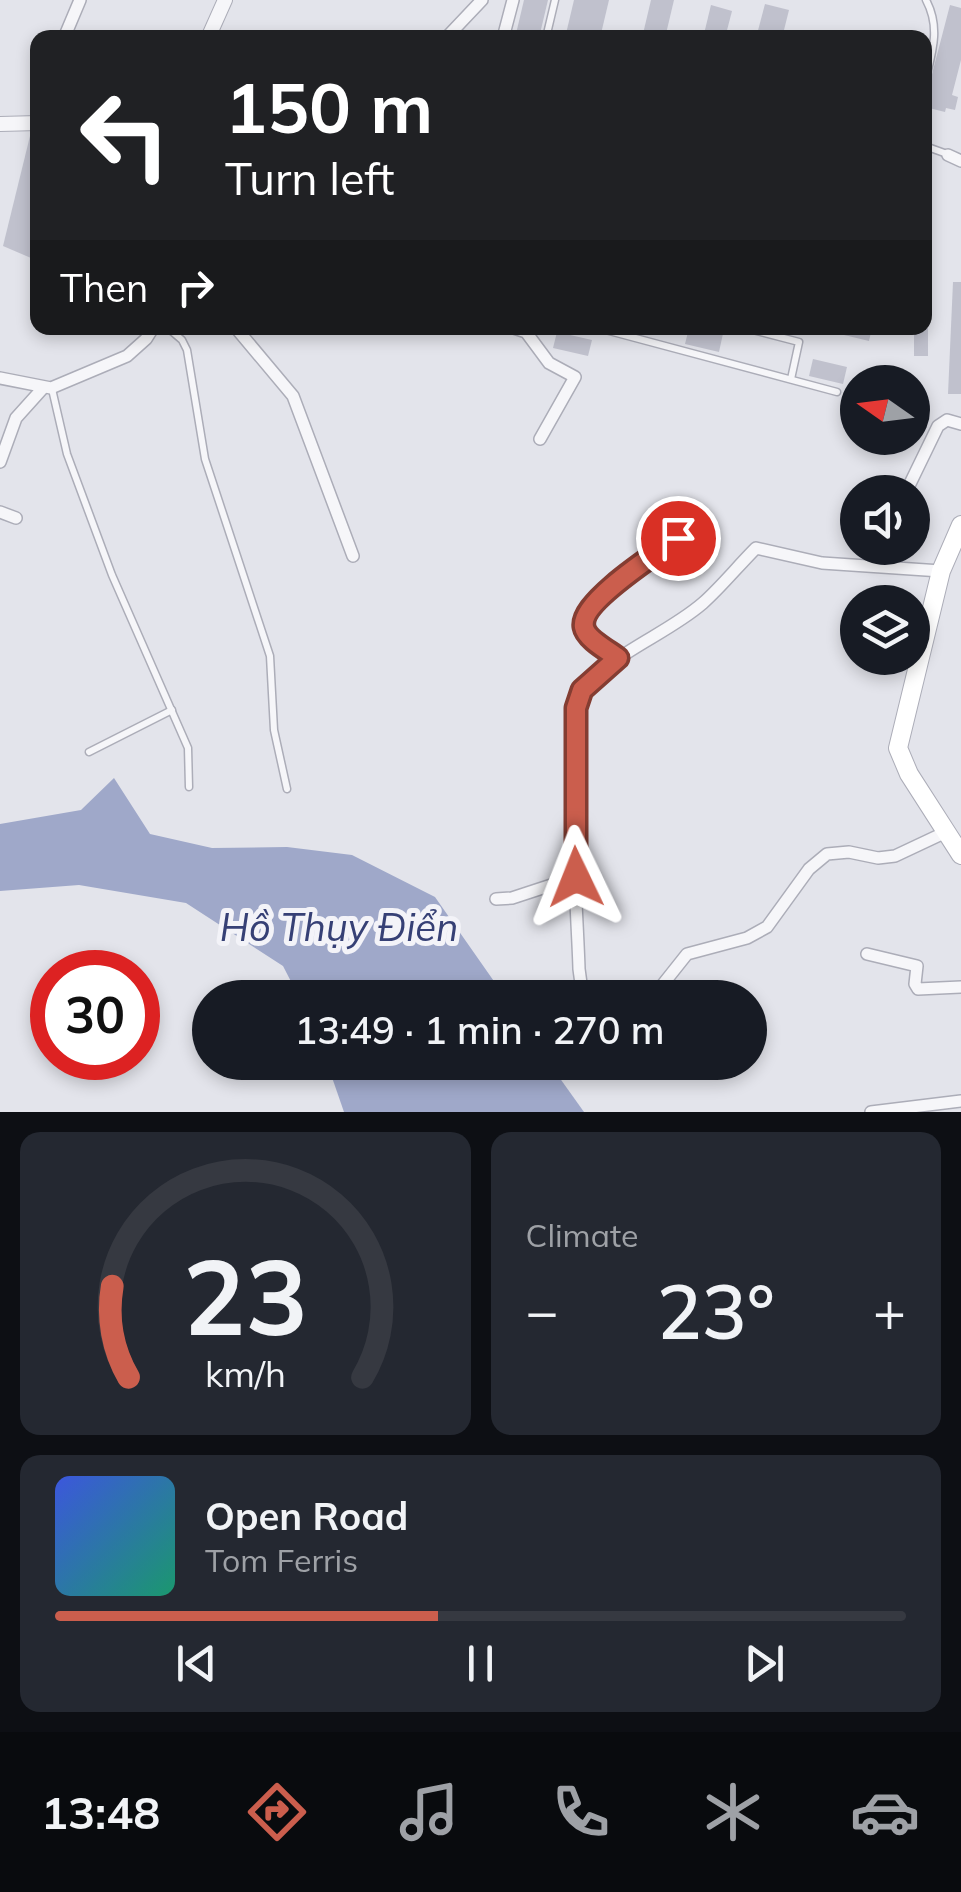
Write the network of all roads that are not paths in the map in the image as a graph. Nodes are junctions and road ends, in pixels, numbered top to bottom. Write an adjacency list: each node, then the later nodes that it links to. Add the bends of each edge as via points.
1 (80, 0): 7 (street)
2 (482, 0): 9 (street)
3 (512, 0): 10 (street)
4 (554, 0): 11 (lane)
5 (926, 0): 12 (lane, via 934,17)
6 (219, 2): 8 (street)
7 (67, 30)
8 (210, 30)
9 (454, 30)
10 (505, 30)
11 (548, 30)
12 (932, 53)
13 (30, 123): 14 (street)
14 (0, 124)
15 (932, 149): 16 (lane)
16 (948, 155): 17 (street)
17 (961, 160)
18 (146, 335): 26 (street, via 127,356)
19 (176, 335): 42 (lane, via 187,350 205,459 270,656 274,730)
20 (242, 335): 36 (street, via 293,396)
21 (528, 335): 29 (street, via 549,363 576,377)
22 (624, 335): 25 (lane)
23 (772, 335): 25 (lane, via 799,342)
24 (0, 378): 26 (street)
25 (791, 380): 27 (lane)
26 (47, 388): 30 (street, via 16,418); 39 (lane, via 112,575)
27 (837, 392)
28 (961, 424): 31 (street, via 947,420 938,426)
29 (540, 440)
30 (0, 462)
31 (914, 475)
32 (0, 512): 33 (street)
33 (16, 518)
34 (961, 525): 37 (main road)
35 (678, 538): 38 (street, via 590,607 584,627)
36 (353, 556)
37 (941, 571): 38 (street, via 822,563 756,548 704,602); 43 (main road, via 898,752)
38 (618, 658): 44 (street, via 582,690 576,708)
39 (172, 710): 40 (lane); 41 (lane, via 188,748)
40 (90, 752)
41 (189, 787)
42 (287, 790)
43 (955, 841): 48 (street, via 878,858 827,854 767,927 687,954)
44 (576, 877): 45 (street); 47 (street)
45 (496, 899)
46 (867, 954): 49 (street, via 917,966 920,990)
47 (581, 980)
48 (666, 980)
49 (961, 987)
50 (961, 1101): 51 (street)
51 (870, 1112)

